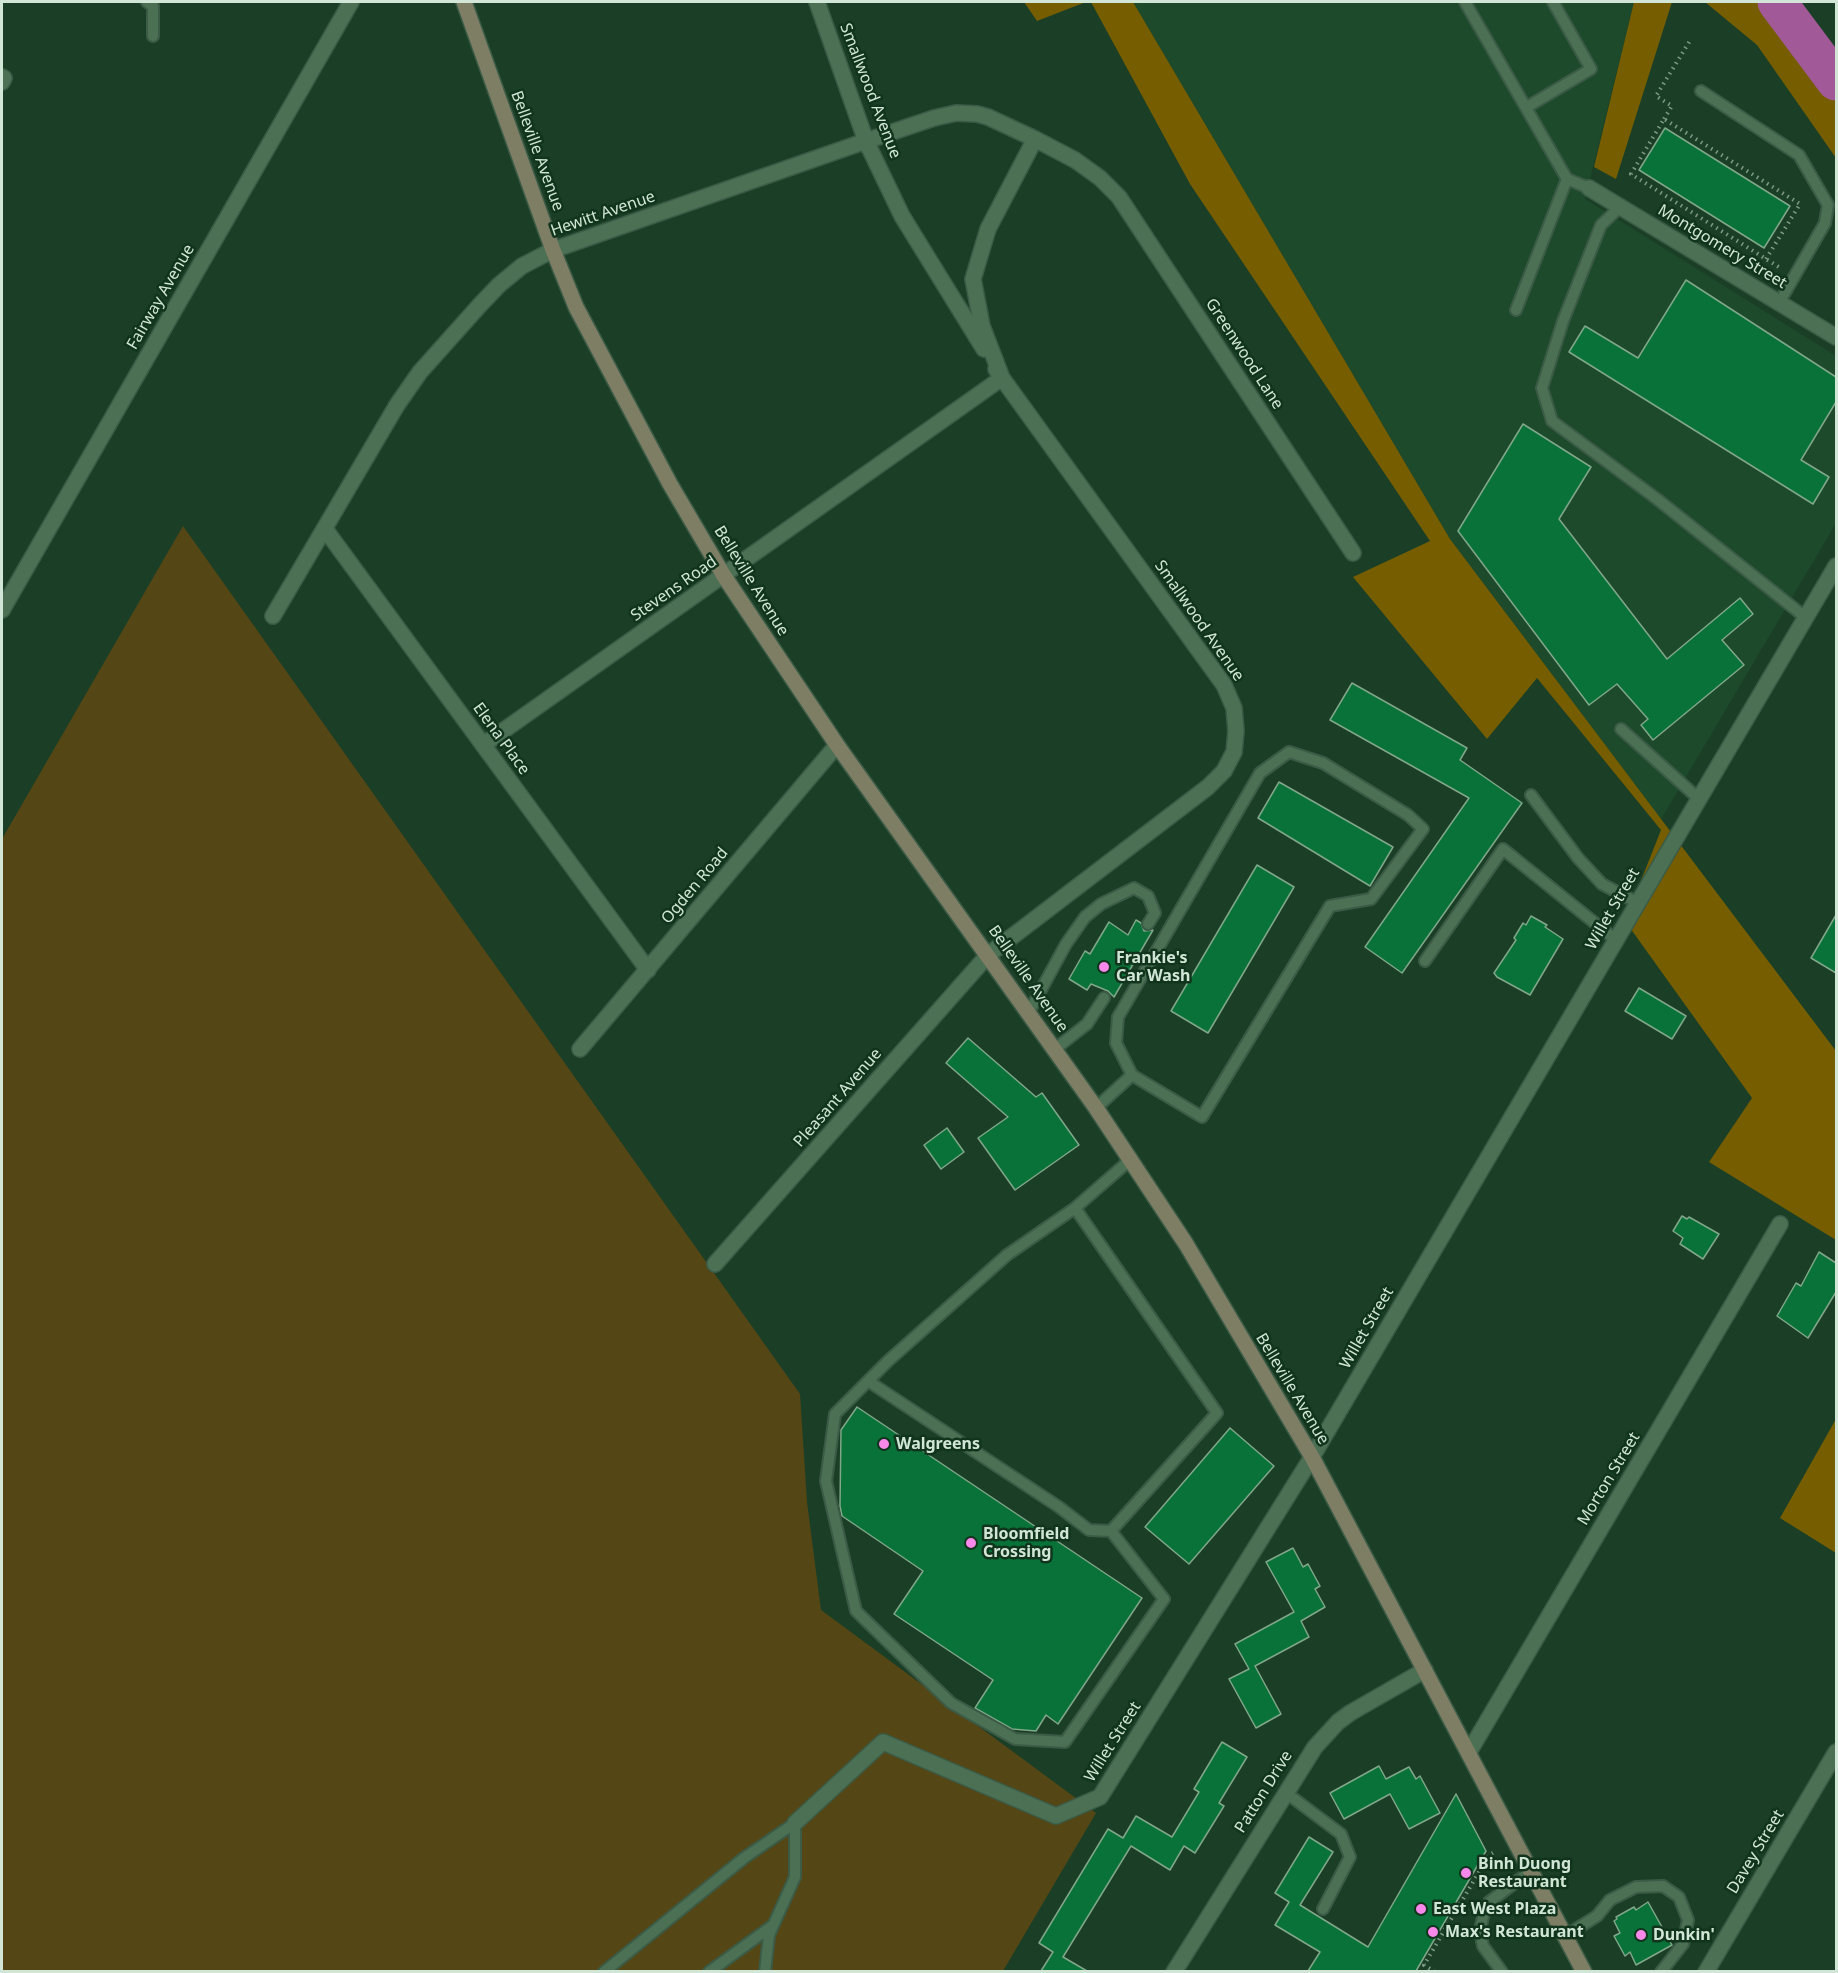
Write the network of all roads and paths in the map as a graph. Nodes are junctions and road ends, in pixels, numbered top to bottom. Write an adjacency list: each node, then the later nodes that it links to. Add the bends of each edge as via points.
1 (147, 2): 7 (lane, via 153,6)
2 (351, 2): 29 (street, Fairway Avenue)
3 (464, 2): 18 (main road, Belleville Avenue)
4 (817, 2): 13 (street, Smallwood Avenue)
5 (1466, 2): 10 (lane)
6 (1553, 2): 10 (lane, via 1591,69)
7 (153, 36)
8 (1691, 39): 11 (path, via 1656,96 1672,106)
9 (1701, 91): 21 (lane, via 1799,155 1828,205 1825,224)
10 (1527, 107): 15 (lane)
11 (1664, 119): 19 (path, via 1630,174); 19 (path, via 1800,204)
12 (1035, 139): 13 (street, Hewitt Avenue, via 988,117 956,113); 14 (street, Hewitt Avenue); 24 (street, Smallwood Avenue, via 988,229 973,279 982,326)
13 (866, 141): 18 (street, Hewitt Avenue); 24 (street, Smallwood Avenue, via 902,216)
14 (1100, 178): 26 (street, Greenwood Lane, via 1119,197)
15 (1567, 179): 16 (lane); 22 (lane)
16 (1589, 188): 17 (street, Montgomery Street)
17 (1620, 207): 21 (street, Montgomery Street); 31 (lane, via 1601,225 1542,388 1552,421)
18 (553, 250): 25 (street, Hewitt Avenue, via 522,266 499,285 420,372); 28 (main road, Belleville Avenue, via 576,307)
19 (1766, 259): 20 (path)
20 (1785, 271)
21 (1779, 303): 23 (street, Montgomery Street)
22 (1516, 310)
23 (1836, 338)
24 (1002, 378): 28 (street, Stevens Road); 40 (street, Smallwood Avenue, via 1224,685 1234,708 1236,731 1234,752 1224,771 1208,787)
25 (325, 529): 30 (street, Hewitt Avenue); 33 (street, Elena Place)
26 (1353, 553)
27 (1836, 566): 31 (street, Willet Street)
28 (724, 576): 33 (street, Stevens Road); 34 (main road, Belleville Avenue)
29 (2, 609)
30 (273, 616)
31 (1805, 617): 36 (street, Willet Street)
32 (1621, 729): 36 (lane)
33 (483, 745): 42 (street, Elena Place)
34 (837, 745): 40 (main road, Belleville Avenue); 42 (street, Ogden Road)
35 (1531, 795): 37 (lane, via 1602,884)
36 (1699, 799): 37 (street, Willet Street)
37 (1638, 903): 39 (street, Willet Street)
38 (1148, 924): 44 (lane, via 1155,912 1148,896 1134,888 1101,904 1085,916 1066,944)
39 (1616, 940): 41 (lane, via 1503,849); 54 (street, Willet Street)
40 (988, 955): 44 (main road, Belleville Avenue); 52 (street, Pleasant Avenue)
41 (1425, 961)
42 (648, 970): 45 (street, Ogden Road)
43 (1104, 998): 46 (lane, via 1087,1024)
44 (1029, 1012): 46 (main road, Belleville Avenue)
45 (580, 1049)
46 (1055, 1049): 48 (main road, Belleville Avenue)
47 (1132, 1075): 47 (lane, via 1202,1117 1330,906 1371,899 1423,829 1408,815 1323,763 1289,752 1260,773 1118,1017 1116,1043); 48 (lane)
48 (1096, 1108): 49 (main road, Belleville Avenue)
49 (1130, 1160): 50 (lane); 54 (main road, Belleville Avenue, via 1186,1244)
50 (1075, 1208): 53 (lane, via 1007,1256); 55 (lane, via 1217,1413)
51 (1780, 1224): 57 (street, Morton Street)
52 (715, 1264)
53 (868, 1381): 55 (lane, via 1089,1530); 55 (lane, via 835,1414 826,1481 856,1611 951,1704 1015,1739 1065,1742 1164,1599)
54 (1312, 1457): 56 (main road, Belleville Avenue); 60 (street, Willet Street, via 1100,1797 1056,1816 884,1742)
55 (1112, 1531)
56 (1425, 1670): 57 (main road, Belleville Avenue); 59 (street, Patton Drive, via 1338,1722 1314,1747)
57 (1469, 1752): 62 (main road, Belleville Avenue)
58 (1836, 1752): 74 (street, Davey Street)
59 (1285, 1792): 63 (lane, via 1341,1834 1350,1857); 69 (street, Patton Drive)
60 (795, 1823): 64 (lane, via 795,1877); 66 (lane, via 744,1858)
61 (1493, 1853): 70 (path, via 1424,1965)
62 (1531, 1871): 65 (main road, Belleville Avenue); 71 (lane, via 1489,1902 1483,1917 1483,1946)
63 (1323, 1909)
64 (774, 1924): 67 (lane); 68 (lane)
65 (1565, 1936): 72 (main road, Belleville Avenue); 73 (lane, via 1597,1916 1610,1899 1636,1887 1663,1886 1679,1897 1688,1920 1683,1944)
66 (604, 1971)
67 (709, 1971)
68 (765, 1971)
69 (1174, 1971)
70 (1435, 1971)
71 (1502, 1971)
72 (1584, 1971)
73 (1661, 1971)
74 (1706, 1971)

